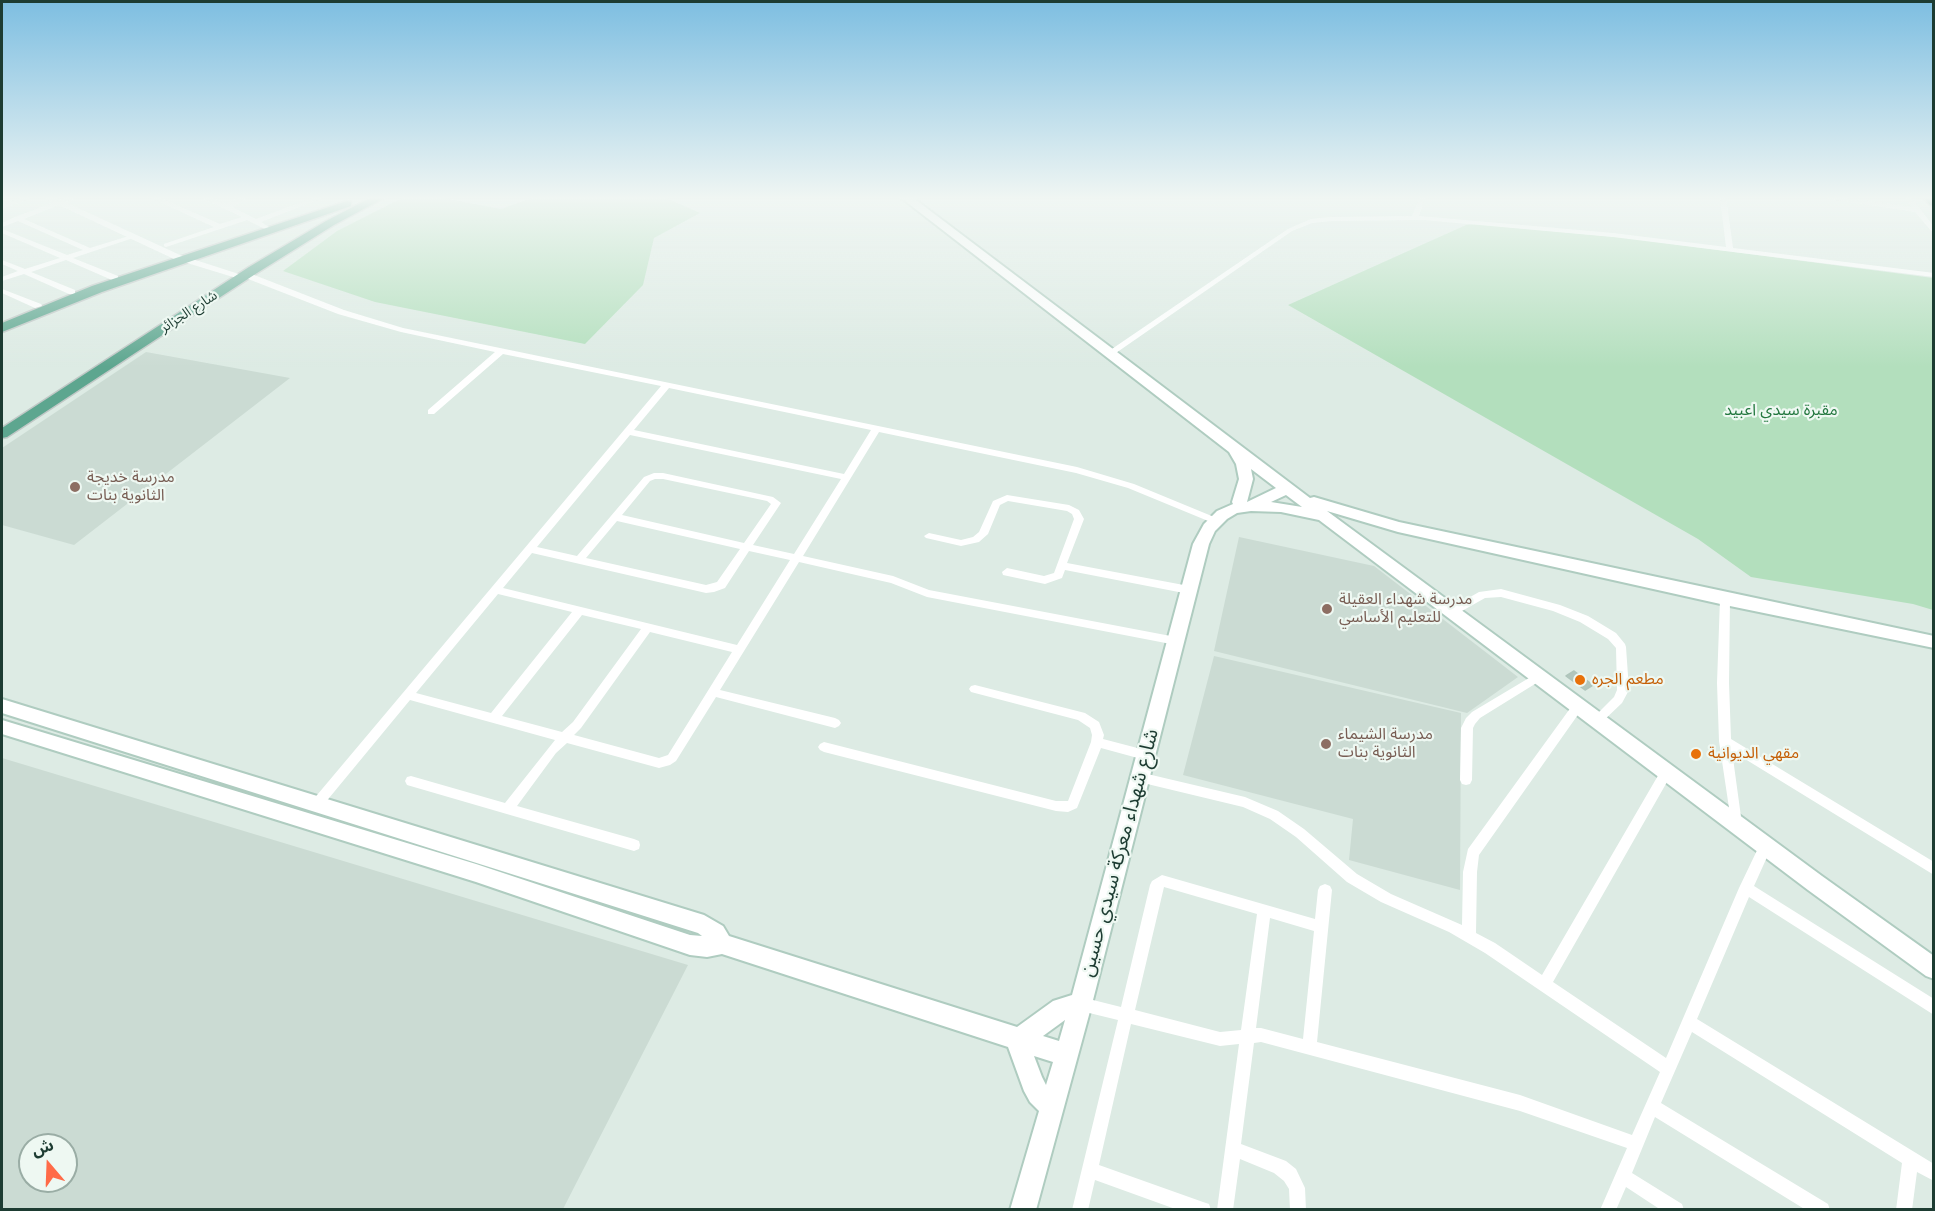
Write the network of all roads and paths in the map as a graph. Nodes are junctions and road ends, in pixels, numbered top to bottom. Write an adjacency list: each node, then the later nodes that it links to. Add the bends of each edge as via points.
1 (52, 254): 13 (street)
2 (77, 254): 13 (street)
3 (175, 254): 12 (street)
4 (179, 254): 12 (street)
5 (191, 254): 12 (main road)
6 (195, 254): 12 (main road)
7 (278, 254): 17 (main road, شارع الجزائر)
8 (280, 254): 17 (main road, شارع الجزائر)
9 (979, 254): 28 (main road)
10 (1256, 254): 28 (street)
11 (1765, 254): 16 (street)
12 (184, 257): 17 (street); 18 (main road); 26 (main road)
13 (62, 258): 15 (street); 18 (street)
14 (2, 262): 15 (street)
15 (23, 271): 19 (street); 21 (street)
16 (1934, 275)
17 (244, 276): 27 (street, via 370,322); 31 (main road, شارع الجزائر); 34 (main road, شارع الجزائر)
18 (115, 278): 21 (main road)
19 (2, 279)
20 (2, 291): 22 (street)
21 (72, 292): 24 (main road)
22 (14, 296): 23 (street); 24 (street)
23 (2, 301)
24 (38, 306): 25 (main road)
25 (2, 321)
26 (2, 327)
27 (501, 351): 29 (street); 30 (street)
28 (1110, 353): 35 (main road)
29 (666, 386): 32 (street); 33 (street)
30 (431, 412)
31 (2, 424)
32 (877, 428): 36 (street); 41 (street, via 1097,476)
33 (628, 432): 36 (street); 46 (street)
34 (2, 434)
35 (1234, 449): 37 (main road); 39 (main road, via 1246,479)
36 (846, 477): 48 (street)
37 (1284, 485): 38 (main road); 39 (main road, شارع شهداء معركة سيدي حسين)
38 (1301, 498): 42 (main road); 43 (main road)
39 (1240, 506): 41 (main road, شارع شهداء معركة سيدي حسين); 42 (main road, via 1293,509)
40 (615, 518): 45 (street); 45 (street, via 647,479 657,475 773,500 775,507); 49 (street)
41 (1216, 521): 53 (main road, شارع شهداء معركة سيدي حسين, via 1201,544)
42 (1337, 524): 47 (main road)
43 (1398, 527): 47 (main road, via 1379,536); 54 (main road)
44 (928, 536): 50 (street, via 961,543 976,540 996,503 1008,498 1069,508 1079,519)
45 (748, 547): 48 (street); 49 (street, via 721,585 710,589)
46 (530, 549): 49 (street); 52 (street)
47 (1377, 555): 56 (main road)
48 (796, 558): 58 (street, via 893,580 927,593); 60 (street)
49 (579, 560)
50 (1062, 566): 51 (street, via 1058,576 1049,580); 53 (street)
51 (1007, 572)
52 (496, 590): 55 (street); 64 (street)
53 (1189, 590): 58 (main road, شارع شهداء معركة سيدي حسين)
54 (1725, 599): 59 (main road); 72 (street)
55 (580, 610): 57 (street); 67 (street)
56 (1453, 612): 61 (main road); 68 (street, via 1483,595 1501,593 1563,610 1612,636 1620,647 1623,690)
57 (648, 627): 60 (street); 71 (street)
58 (1176, 641): 75 (main road, شارع شهداء معركة سيدي حسين)
59 (1934, 642)
60 (738, 649): 63 (street)
61 (1539, 676): 66 (main road); 78 (street, via 1470,721)
62 (975, 689): 73 (street, via 1087,718 1097,730)
63 (712, 692): 69 (street); 71 (street, via 672,758 663,764)
64 (407, 695): 67 (street); 80 (street)
65 (2, 706): 80 (main road)
66 (1578, 706): 68 (main road); 90 (street, via 1473,853)
67 (494, 718): 71 (street)
68 (1597, 720): 76 (main road)
69 (835, 723)
70 (2, 727): 91 (main road, via 476,873 690,945)
71 (565, 737): 81 (street)
72 (1725, 741): 82 (street); 85 (street)
73 (1097, 742): 74 (street, via 1077,800 1062,808); 75 (street)
74 (824, 747)
75 (1145, 755): 77 (main road, شارع شهداء معركة سيدي حسين)
76 (1667, 771): 82 (main road); 93 (street)
77 (1139, 777): 90 (street, via 1260,808 1300,833 1352,878); 94 (main road, شارع شهداء معركة سيدي حسين)
78 (1466, 780)
79 (411, 781): 81 (street)
80 (316, 805): 91 (main road, via 704,925)
81 (507, 809): 83 (street)
82 (1736, 824): 84 (main road)
83 (634, 845)
84 (1766, 846): 86 (street); 92 (main road)
85 (1934, 869)
86 (1746, 888): 95 (street); 97 (street)
87 (1325, 890): 89 (street)
88 (1264, 910): 89 (street); 96 (street, via 1168,882 1159,883); 98 (street)
89 (1321, 927): 100 (street)
90 (1469, 936): 93 (street)
91 (722, 944): 99 (main road)
92 (1934, 969)
93 (1544, 984): 102 (street)
94 (1081, 1004): 96 (street); 99 (main road, via 1061,1009); 101 (main road, شارع شهداء معركة سيدي حسين)
95 (1934, 1008)
96 (1126, 1015): 98 (street, via 1220,1039); 108 (street)
97 (1689, 1022): 102 (street); 107 (street)
98 (1248, 1035): 100 (street); 106 (street)
99 (1017, 1041): 101 (main road); 103 (main road, via 1032,1083)
100 (1309, 1047): 105 (street, via 1520,1103)
101 (1066, 1055): 103 (main road, شارع شهداء معركة سيدي حسين)
102 (1669, 1069): 104 (street)
103 (1052, 1107): 111 (main road, شارع شهداء معركة سيدي حسين)
104 (1653, 1107): 105 (street); 118 (street)
105 (1637, 1144): 110 (street)
106 (1233, 1148): 114 (street); 115 (street, via 1290,1175 1297,1188)
107 (1911, 1158): 109 (street); 119 (street)
108 (1089, 1170): 112 (street); 113 (street)
109 (1934, 1173)
110 (1623, 1176): 116 (street); 117 (street)
111 (1023, 1209)
112 (1080, 1209)
113 (1203, 1209)
114 (1225, 1209)
115 (1298, 1209)
116 (1608, 1209)
117 (1676, 1209)
118 (1822, 1209)
119 (1904, 1209)

